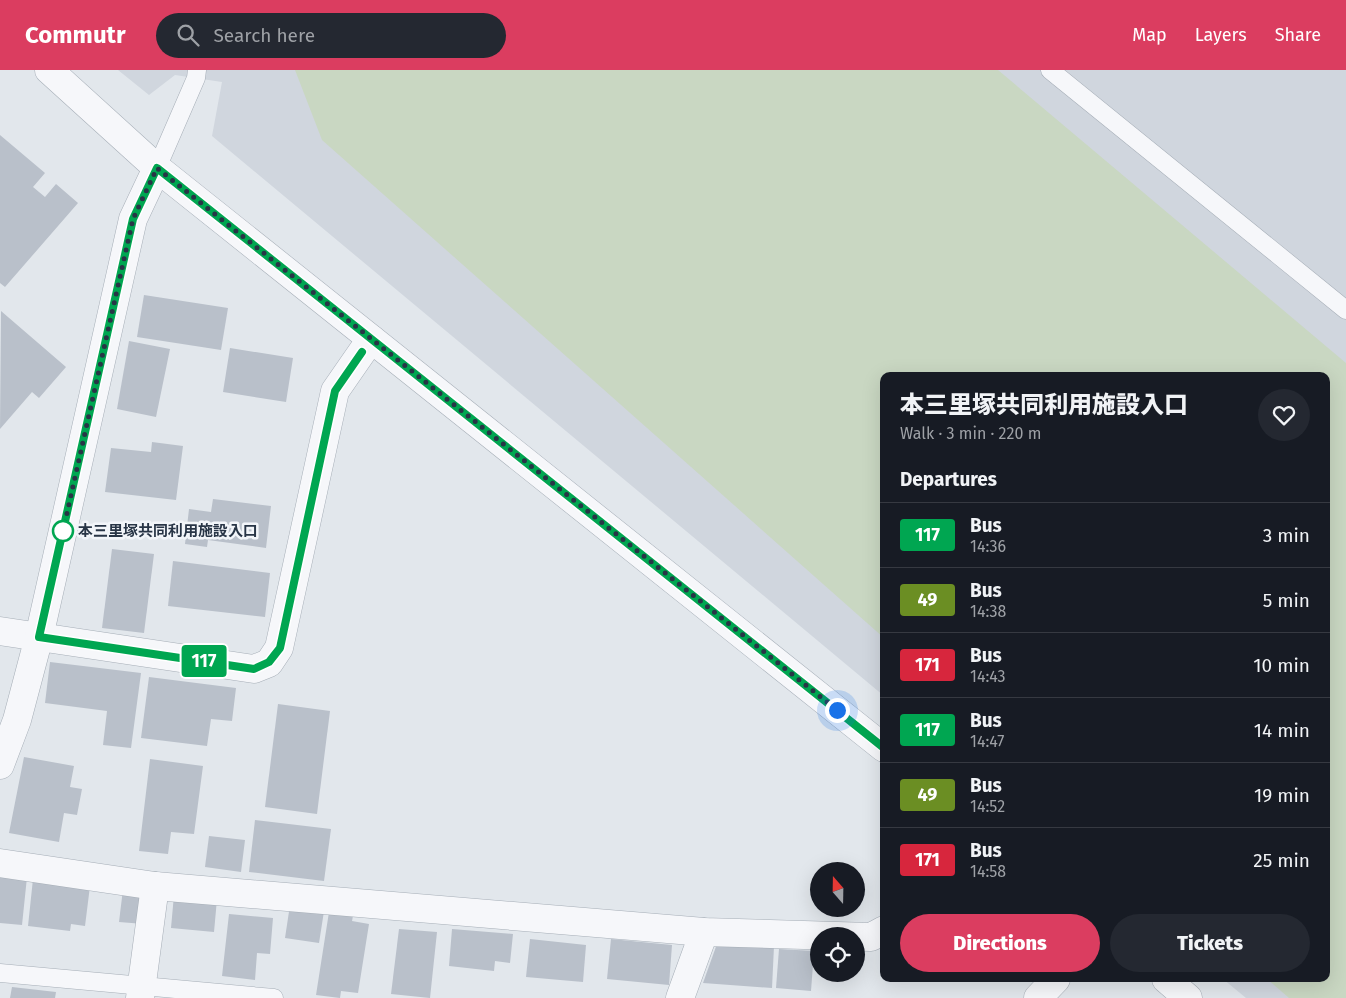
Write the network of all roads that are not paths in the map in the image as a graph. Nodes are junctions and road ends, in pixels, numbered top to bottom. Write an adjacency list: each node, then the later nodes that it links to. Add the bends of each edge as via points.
1 (49, 70): 4 (street)
2 (197, 70): 4 (lane)
3 (1050, 70): 5 (lane)
4 (157, 168): 6 (street); 8 (street, via 133,219)
5 (1346, 310)
6 (371, 339): 8 (street, via 335,391 280,648 269,662 254,669); 9 (street)
7 (0, 631): 8 (street)
8 (39, 637): 10 (street, via 17,720)
9 (880, 745)
10 (0, 765)
11 (0, 863): 12 (street)
12 (155, 886): 13 (street); 18 (street)
13 (704, 932): 14 (street, via 871,937); 20 (street)
14 (880, 932)
15 (0, 973): 18 (lane)
16 (1053, 982): 21 (street)
17 (1169, 982): 22 (street)
18 (141, 992): 19 (lane)
19 (274, 998)
20 (680, 998)
21 (1038, 998)
22 (1188, 998)

